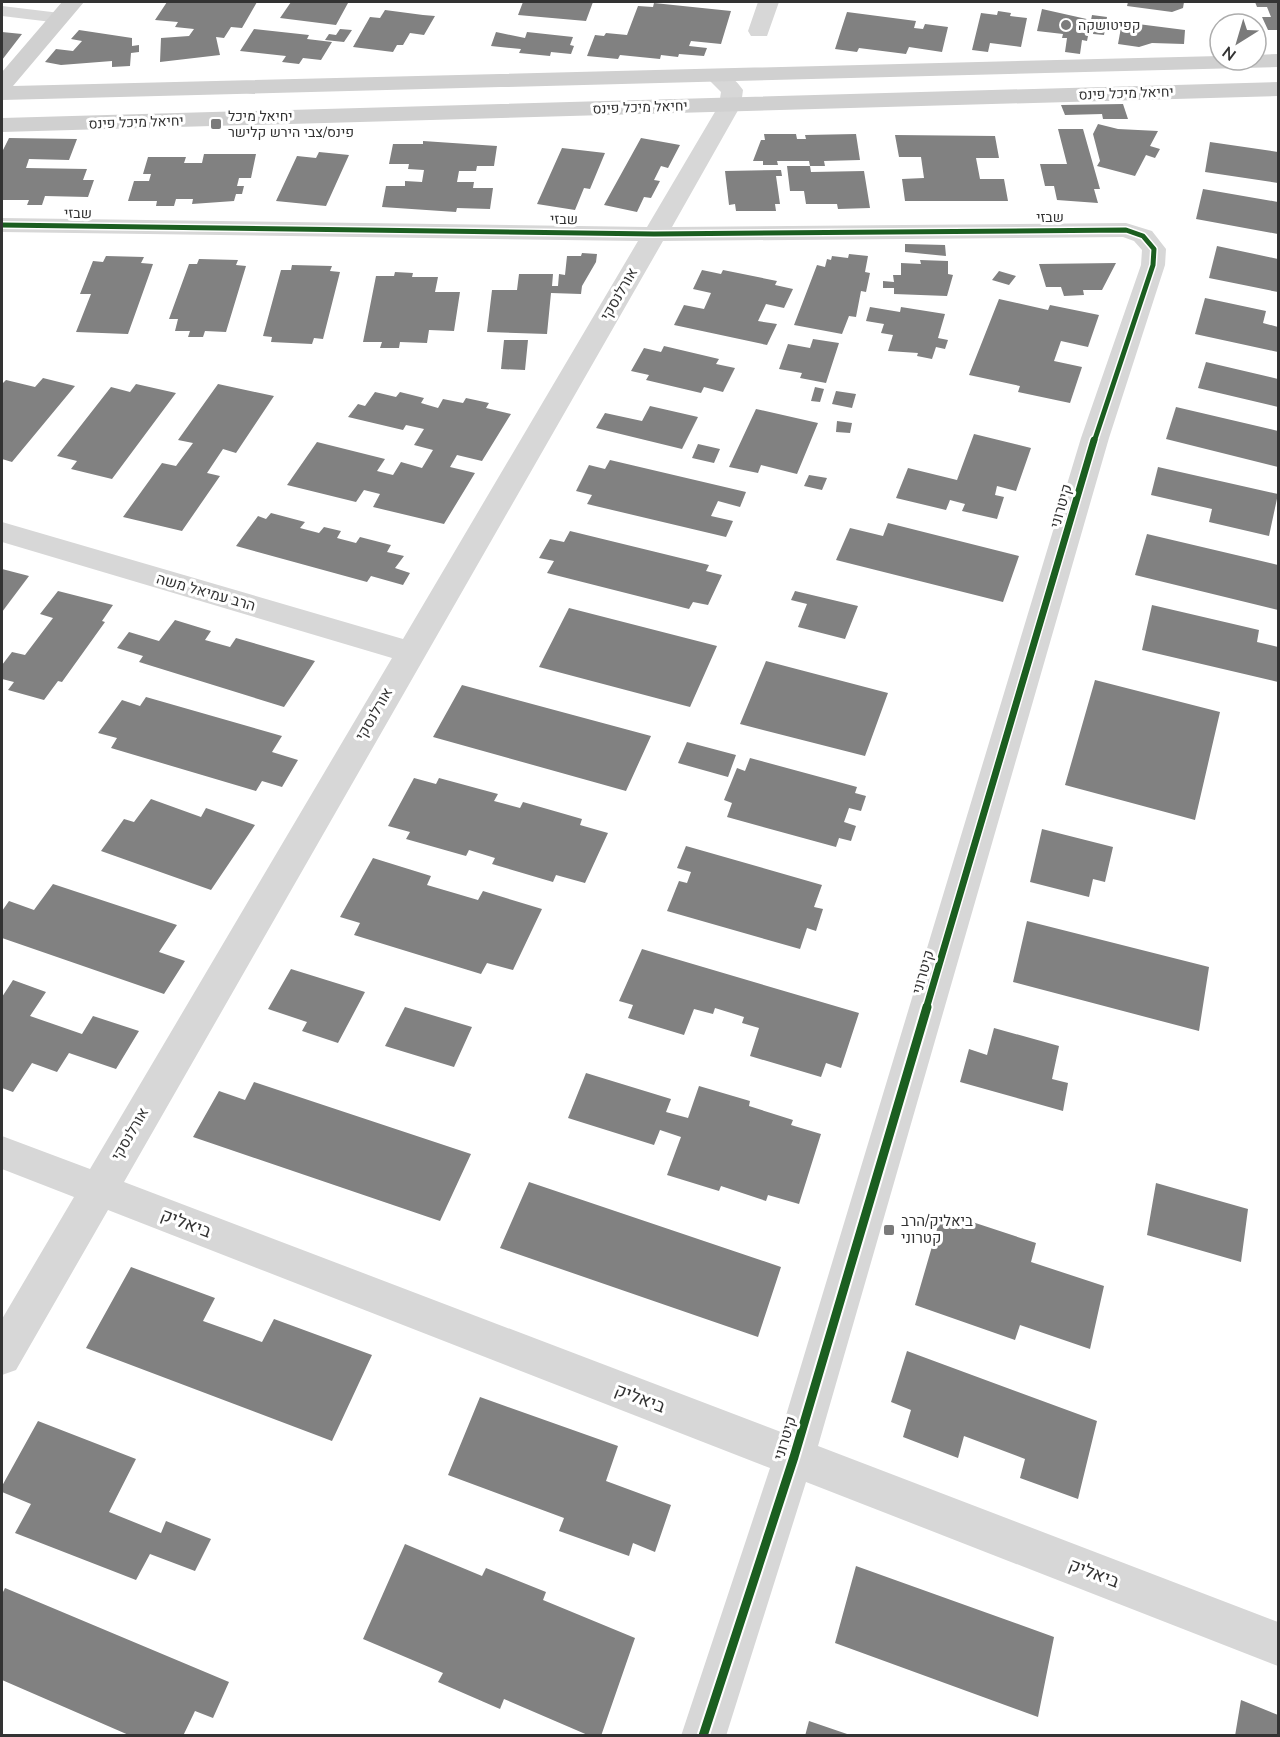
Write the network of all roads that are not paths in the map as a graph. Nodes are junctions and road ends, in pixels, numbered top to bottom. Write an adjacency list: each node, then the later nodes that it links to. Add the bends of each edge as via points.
1 (768, 2): 4 (street)
2 (67, 10): 3 (lane); 7 (main road)
3 (2, 11)
4 (759, 31)
5 (1278, 61): 6 (main road, יחיאל מיכל פינס)
6 (716, 76): 9 (main road, יחיאל מיכל פינס); 10 (street, via 732,90)
7 (2, 86)
8 (1278, 89): 10 (main road, יחיאל מיכל פינס)
9 (2, 93)
10 (730, 105): 11 (main road, יחיאל מיכל פינס); 14 (street, אורלנסקי)
11 (2, 125)
12 (2, 225): 14 (street, שבזי)
13 (1126, 230): 14 (street, שבזי); 20 (street, קיטרוני, via 1143,236 1154,249 1153,265 1095,438)
14 (654, 234): 16 (street, אורלנסקי)
15 (2, 532): 16 (street, הרב עמיאל משה)
16 (410, 652): 18 (street, אורלנסקי)
17 (2, 1152): 18 (street, ביאליק)
18 (98, 1189): 19 (street, אורלנסקי); 20 (street, ביאליק)
19 (2, 1356)
20 (794, 1457): 21 (street, ביאליק); 22 (street, קיטרוני)
21 (1278, 1644)
22 (703, 1736)

